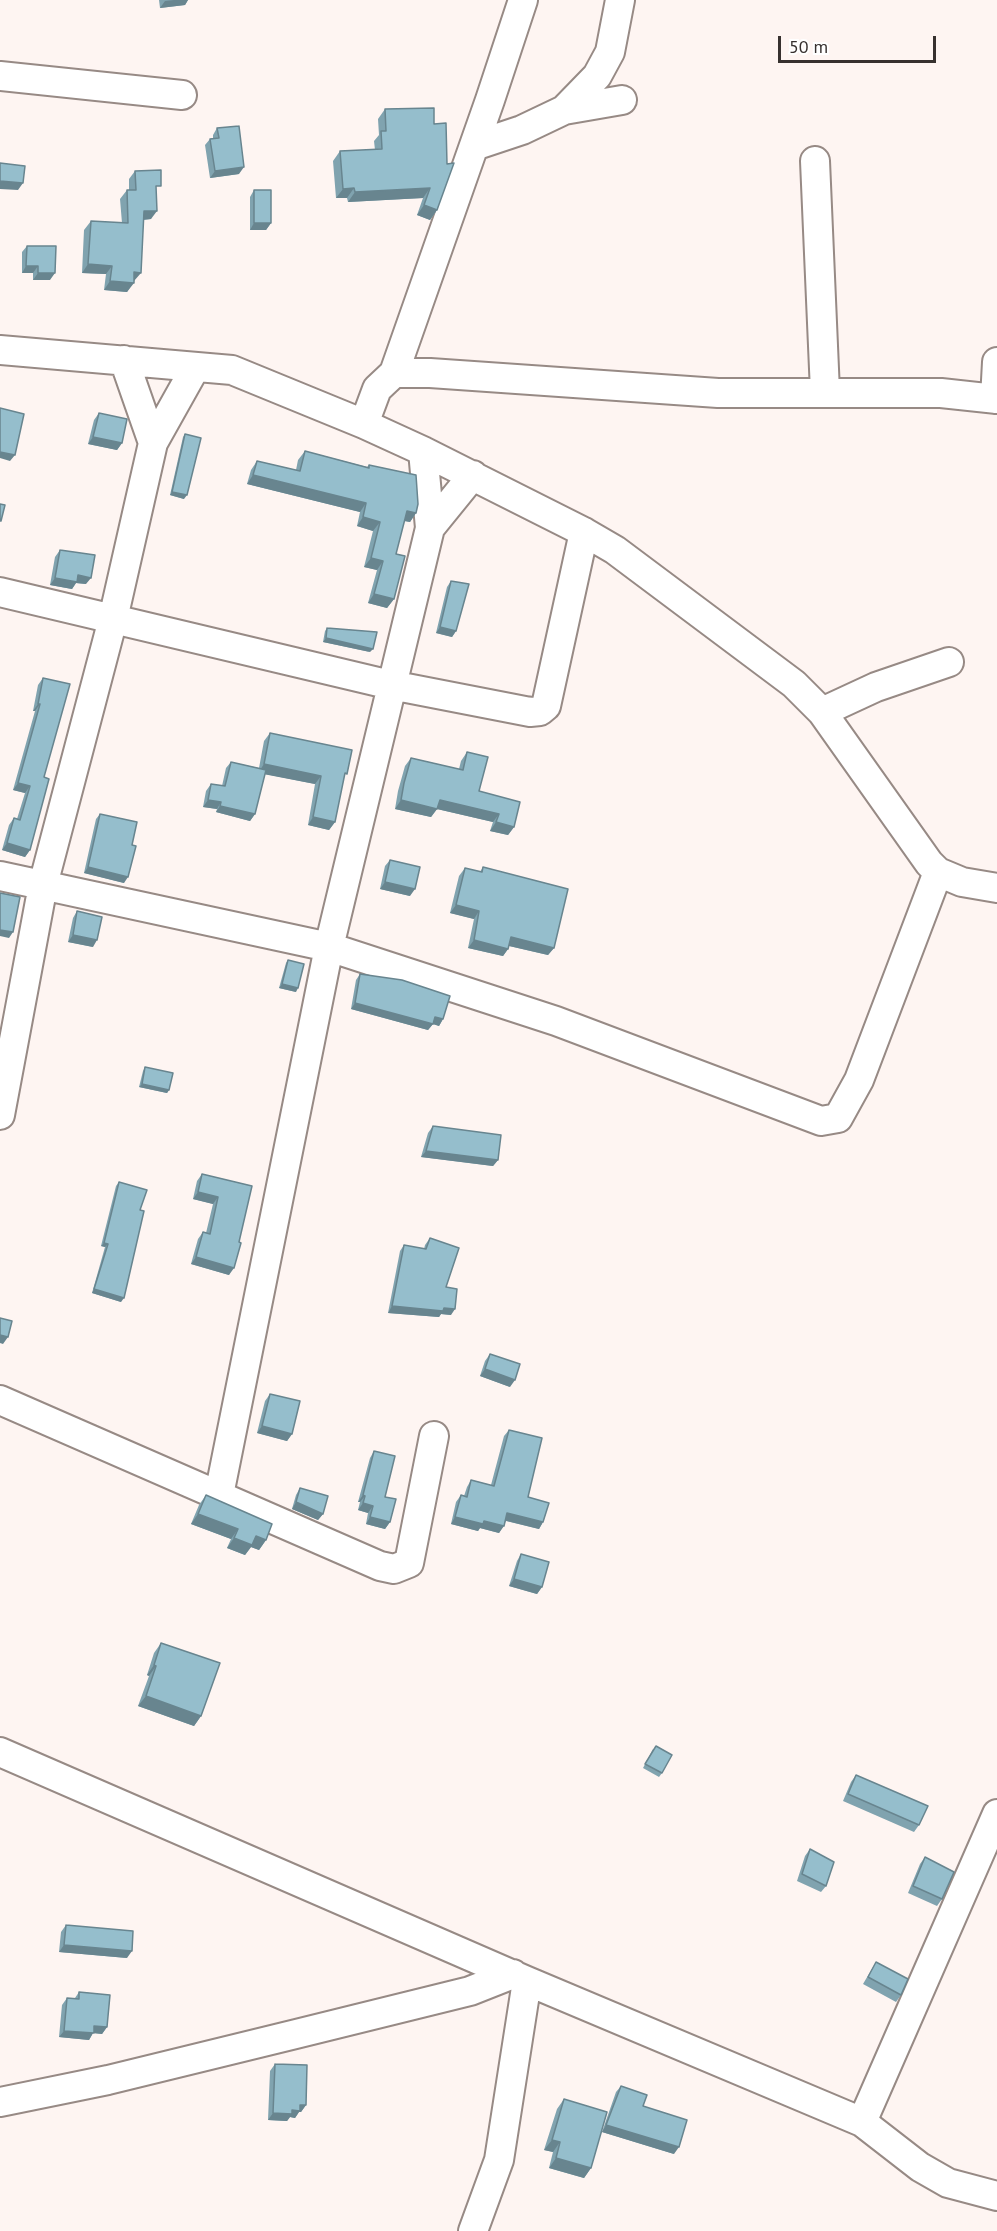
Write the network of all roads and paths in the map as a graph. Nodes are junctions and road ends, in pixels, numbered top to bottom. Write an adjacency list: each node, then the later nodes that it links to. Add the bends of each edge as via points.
1 (523, 0): 7 (street)
2 (620, 0): 6 (street, via 610,52 597,76)
3 (0, 76): 4 (street)
4 (182, 95)
5 (622, 100): 6 (street)
6 (564, 110): 7 (street)
7 (474, 146): 13 (street)
8 (815, 161): 14 (street)
9 (0, 350): 10 (street)
10 (124, 360): 12 (street); 17 (street)
11 (997, 362): 15 (street)
12 (195, 368): 16 (street, via 232,370); 17 (street)
13 (394, 373): 14 (street, via 718,393); 16 (street, via 377,389)
14 (825, 392): 15 (street, via 941,393)
15 (996, 399)
16 (364, 424): 18 (street)
17 (153, 443): 23 (street)
18 (423, 451): 19 (street); 20 (street)
19 (473, 476): 20 (street); 21 (street)
20 (429, 528): 25 (street)
21 (584, 532): 25 (street, via 546,706 540,711); 26 (street, via 615,550 794,684)
22 (0, 592): 23 (street)
23 (113, 619): 25 (street); 29 (street)
24 (949, 662): 26 (street, via 876,687)
25 (392, 685): 31 (street)
26 (822, 712): 27 (street)
27 (938, 872): 30 (street, via 962,882); 31 (street, via 859,1080 838,1118 821,1121 556,1021)
28 (0, 876): 29 (street)
29 (44, 885): 31 (street); 32 (street)
30 (997, 888)
31 (329, 947): 35 (street)
32 (0, 1114)
33 (0, 1400): 35 (street)
34 (434, 1436): 35 (street, via 409,1563 401,1568 380,1566)
35 (219, 1495)
36 (0, 1752): 38 (street)
37 (997, 1814): 40 (street)
38 (520, 1978): 39 (street, via 108,2080); 40 (street); 42 (street, via 500,2160)
39 (0, 2102)
40 (862, 2122): 41 (street, via 920,2167 948,2183)
41 (997, 2196)
42 (473, 2231)

